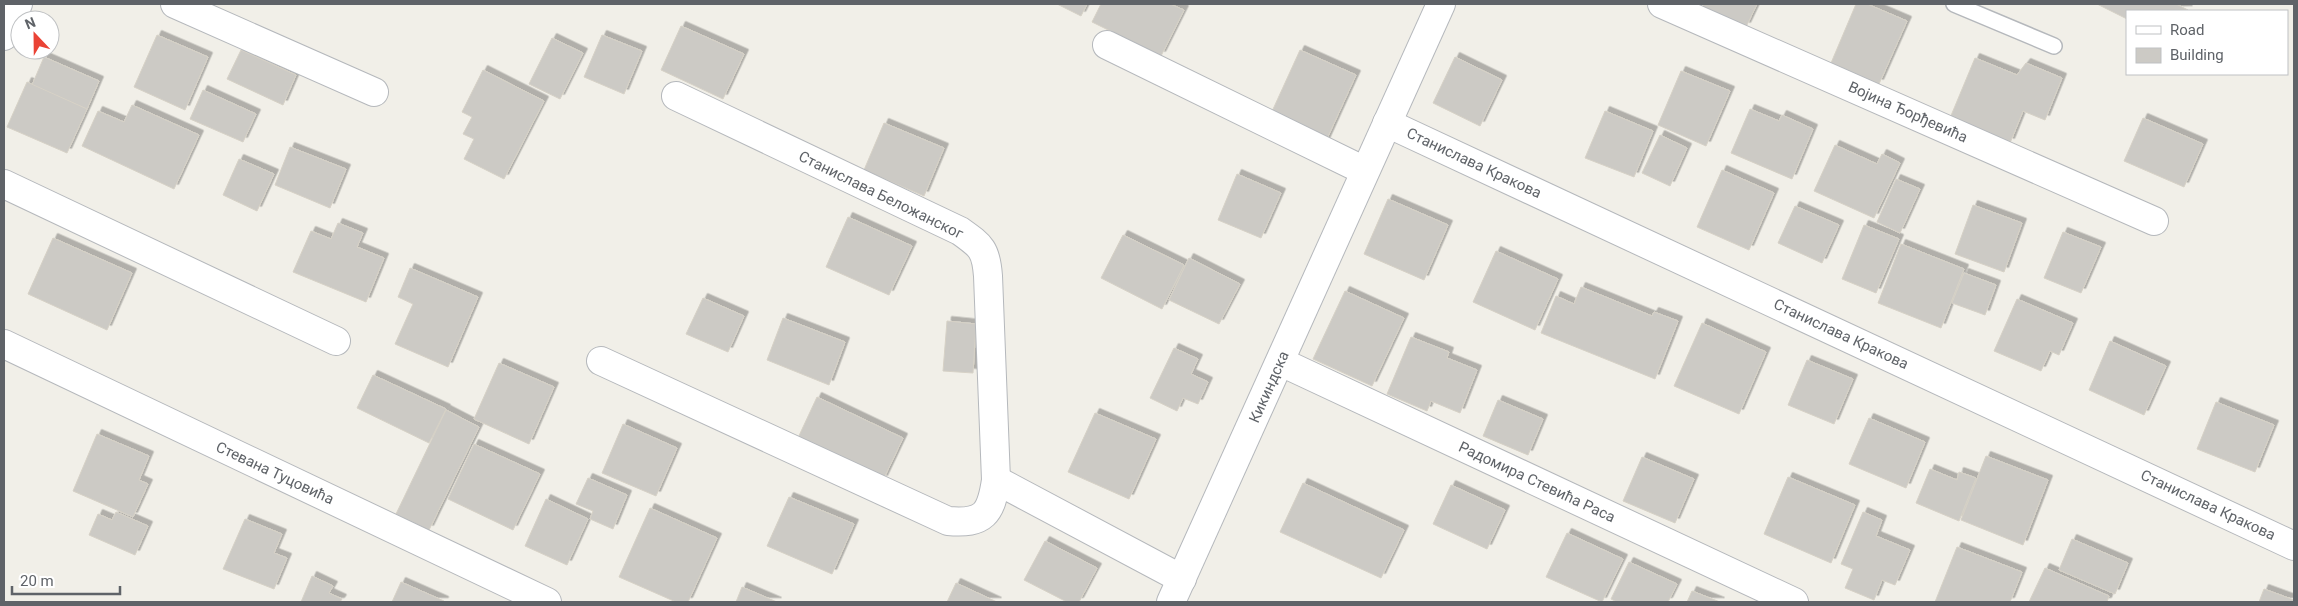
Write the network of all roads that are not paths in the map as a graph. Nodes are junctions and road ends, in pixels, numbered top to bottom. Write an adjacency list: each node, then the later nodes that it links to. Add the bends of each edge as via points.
1 (18, 4): 6 (street)
2 (175, 4): 9 (street)
3 (1441, 4): 11 (street, Кикиндска)
4 (1662, 4): 14 (street, Војина Ђорђевића)
5 (1954, 4): 8 (lane)
6 (4, 36)
7 (1107, 45): 12 (street)
8 (2054, 46)
9 (374, 92)
10 (676, 96): 19 (street, Станислава Беложанског, via 960,231 980,245 987,260)
11 (1387, 123): 12 (street, Кикиндска); 20 (street, Станислава Кракова)
12 (1365, 171): 18 (street, Кикиндска)
13 (4, 184): 15 (street)
14 (2154, 221)
15 (336, 341)
16 (4, 344): 22 (street, Стевана Туцовића)
17 (601, 361): 19 (street, Станислава Беложанског, via 948,521 967,522 985,516 993,502)
18 (1280, 362): 21 (street, Кикиндска); 23 (street, Радомира Стевића Раса)
19 (996, 480): 21 (street)
20 (2294, 546)
21 (1177, 590)
22 (547, 602)
23 (1794, 602)

